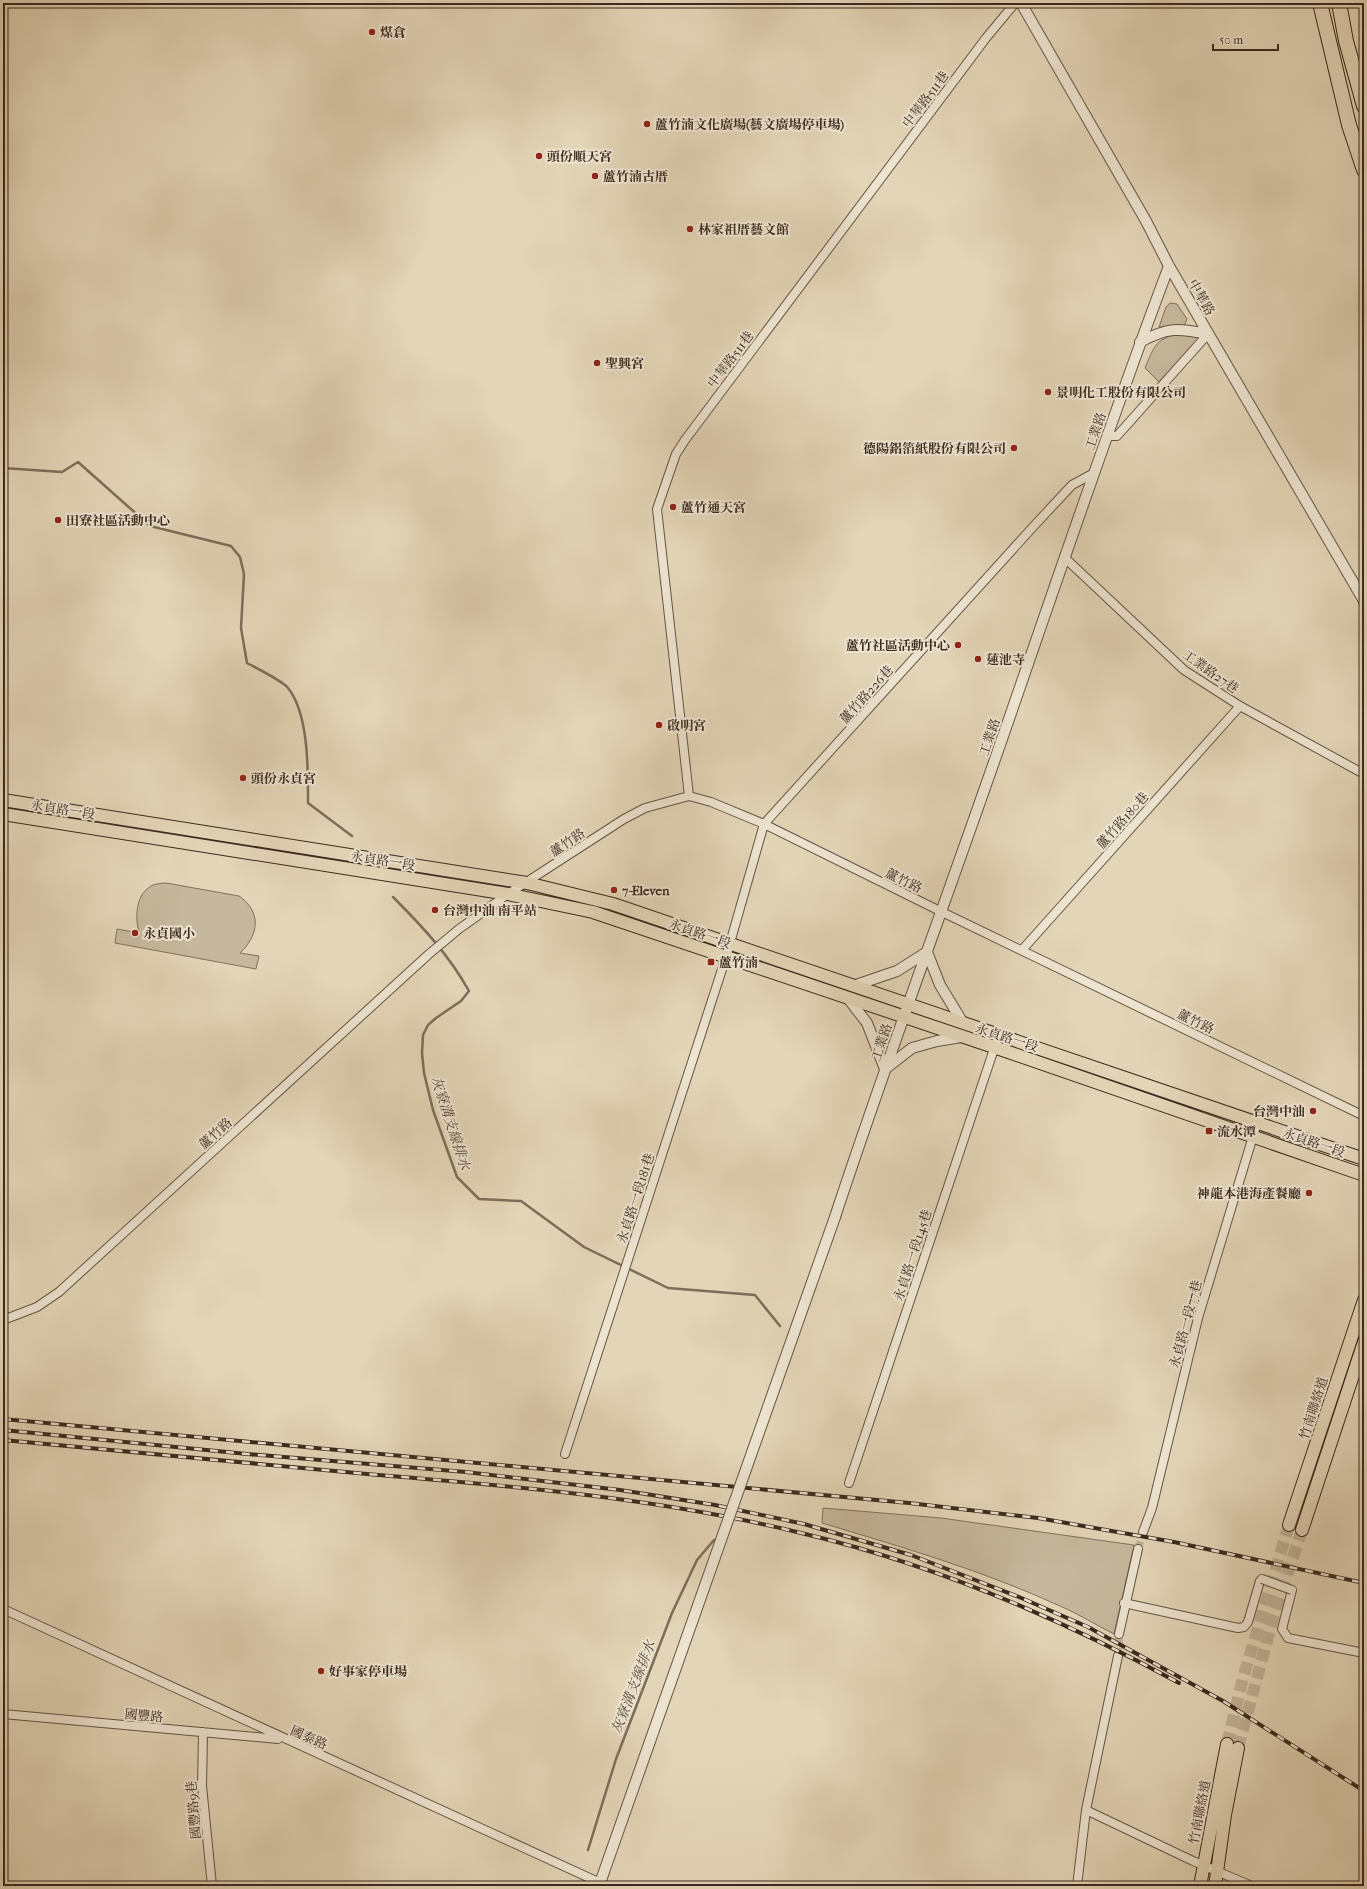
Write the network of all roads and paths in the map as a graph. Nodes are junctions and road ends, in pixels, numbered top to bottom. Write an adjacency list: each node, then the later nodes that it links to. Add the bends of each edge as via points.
1 (1015, 3): 16 (street, 中華路511巷, via 812,269 676,454 657,510)
2 (1021, 3): 7 (street, 中華路, via 1146,221)
3 (1320, 3): 6 (highway, via 1349,126)
4 (1339, 3): 5 (highway, via 1346,41)
5 (1364, 106)
6 (1364, 170)
7 (1169, 266): 8 (street, 中華路); 9 (street, 工業路)
8 (1208, 334): 9 (street, via 1175,329 1159,332); 10 (street, via 1117,436); 13 (street, 中華路)
9 (1140, 342): 10 (street, 工業路)
10 (1107, 436): 11 (street, 工業路)
11 (1094, 473): 12 (street, 工業路); 20 (street, 蘆竹路226巷, via 1072,485)
12 (1065, 558): 14 (street, 工業路27巷, via 1184,670); 24 (street, 工業路)
13 (1364, 601)
14 (1240, 706): 15 (street, 工業路27巷); 26 (street, 蘆竹路180巷)
15 (1364, 774)
16 (689, 796): 20 (street, 蘆竹路, via 711,802); 22 (street, 蘆竹路, via 645,808 624,818)
17 (3, 800): 19 (main road, 永貞路一段)
18 (3, 814): 21 (main road, 永貞路一段)
19 (111, 818): 21 (main road); 22 (main road, 永貞路一段)
20 (764, 824): 24 (street, 蘆竹路); 25 (street, 蘆竹路226巷)
21 (110, 831): 23 (main road, 永貞路一段)
22 (527, 883): 23 (street, 蘆竹路); 25 (main road, 永貞路一段, via 612,904)
23 (508, 894): 25 (main road, 永貞路一段, via 593,912); 45 (street, 蘆竹路, via 434,950 59,1292 37,1307)
24 (942, 912): 26 (street, 蘆竹路); 27 (street, 工業路)
25 (728, 950): 28 (main road, 永貞路一段); 29 (main road, 永貞路一段); 47 (street, 永貞路一段181巷)
26 (1022, 950): 37 (street, 蘆竹路)
27 (927, 952): 28 (street, via 896,971); 30 (street, 工業路); 32 (street, via 940,985)
28 (853, 986): 30 (main road, 永貞路一段)
29 (848, 997): 31 (main road, 永貞路一段); 36 (street, via 867,1023)
30 (908, 1004): 31 (street, 工業路); 32 (main road, 永貞路一段)
31 (903, 1017): 34 (main road, 永貞路一段); 36 (street, 工業路)
32 (963, 1022): 33 (main road, 永貞路一段)
33 (999, 1034): 35 (street, 永貞路一段145巷); 38 (main road, 永貞路一段)
34 (961, 1036): 35 (main road, 永貞路一段); 36 (street, via 936,1040 912,1048)
35 (994, 1047): 39 (main road, 永貞路一段); 48 (street, 永貞路一段145巷)
36 (885, 1069): 64 (street, 工業路, bridge, via 612,1849)
37 (1364, 1116)
38 (1257, 1123): 39 (street, 永貞路一段77巷); 40 (main road, 永貞路一段)
39 (1254, 1136): 41 (main road, 永貞路一段); 51 (street, 永貞路一段77巷, via 1198,1318 1152,1508)
40 (1364, 1159)
41 (1344, 1166): 42 (main road, 永貞路一段); 43 (main road)
42 (1364, 1174)
43 (1364, 1183)
44 (1364, 1300): 49 (main road, 竹南聯絡道)
45 (3, 1320)
46 (1364, 1342): 50 (main road)
47 (565, 1454)
48 (849, 1483)
49 (1289, 1526)
50 (1302, 1530)
51 (1142, 1532)
52 (1138, 1549): 53 (street)
53 (1124, 1603): 55 (street); 56 (street, bridge, via 1238,1628 1244,1627 1262,1580 1292,1590 1282,1629 1288,1638)
54 (3, 1609): 60 (street, 國泰路)
55 (1119, 1634)
56 (1364, 1653)
57 (1118, 1656): 61 (street)
58 (3, 1714): 59 (street, 國豐路)
59 (202, 1732): 60 (street, 國豐路); 65 (street, 國豐路9巷, via 202,1786)
60 (283, 1739): 64 (street, 國泰路)
61 (1086, 1810): 62 (street); 66 (street)
62 (1203, 1865): 63 (street); 63 (main road, 竹南聯絡道, via 1232,1746); 67 (main road, 竹南聯絡道)
63 (1218, 1870): 68 (main road, 竹南聯絡道); 69 (street)
64 (602, 1885)
65 (212, 1886)
66 (1077, 1886)
67 (1200, 1886)
68 (1215, 1886)
69 (1252, 1886)

